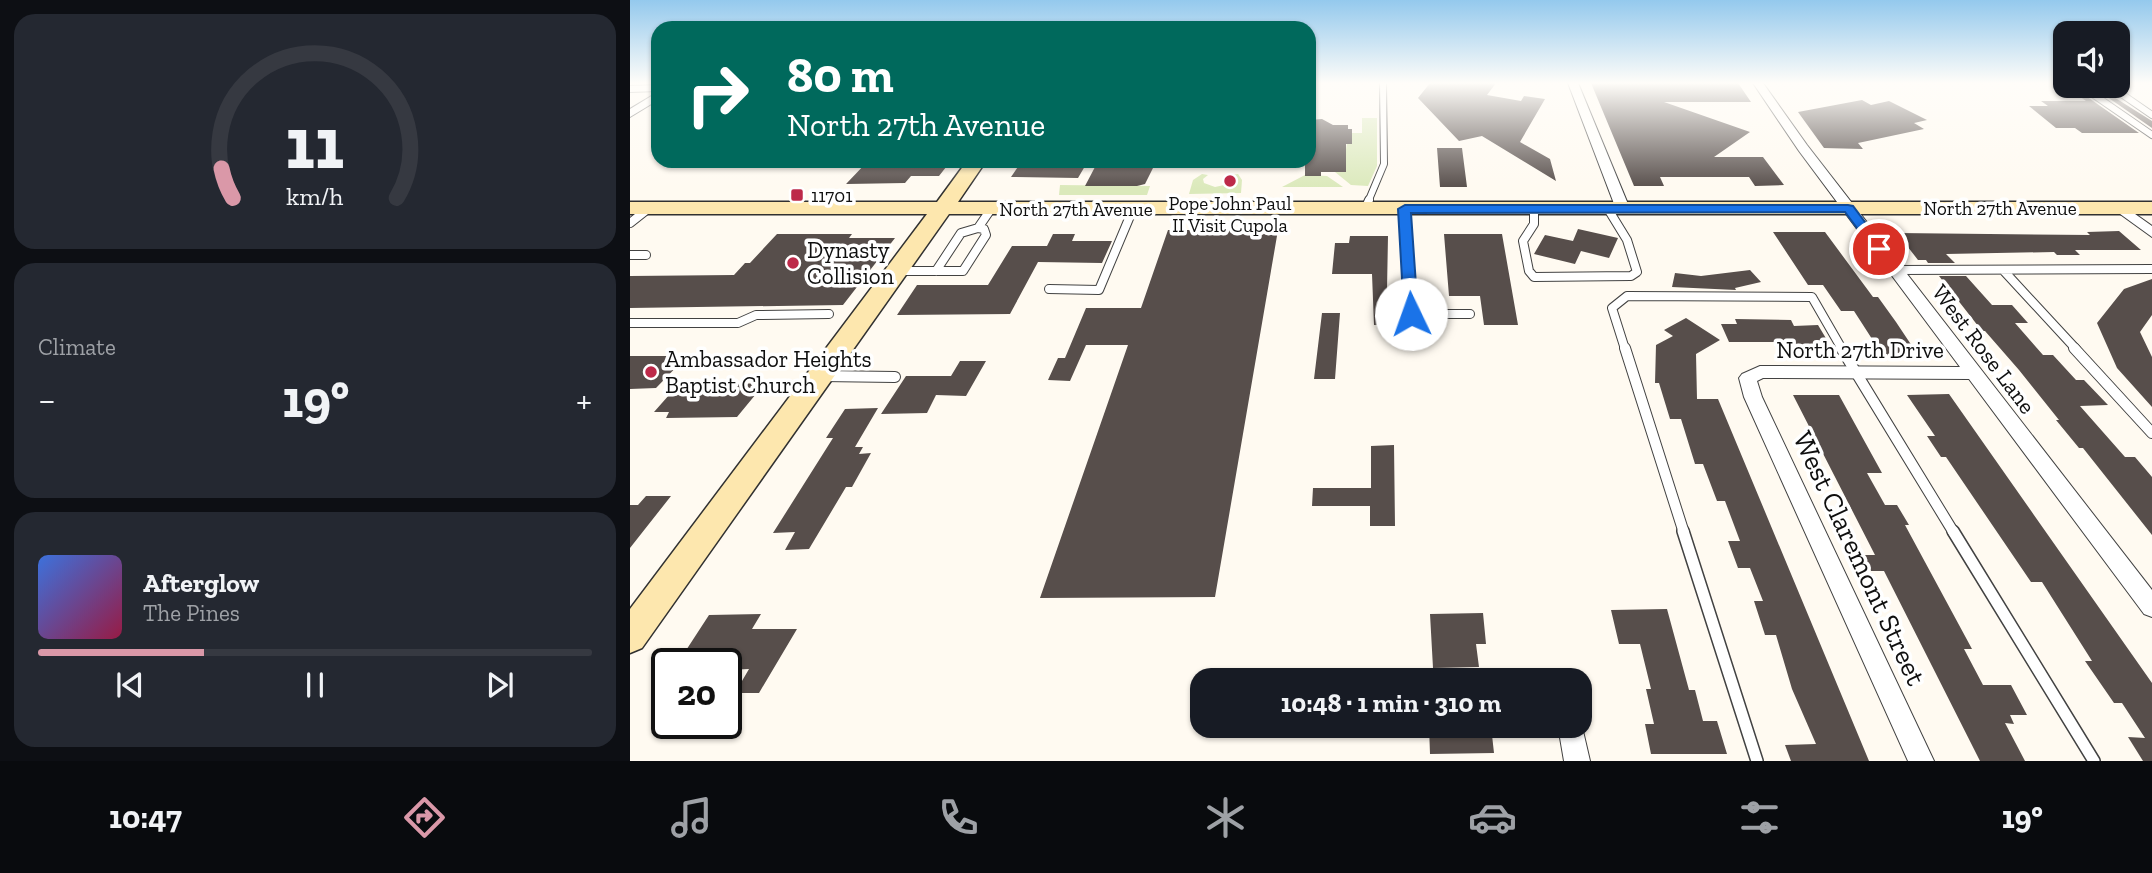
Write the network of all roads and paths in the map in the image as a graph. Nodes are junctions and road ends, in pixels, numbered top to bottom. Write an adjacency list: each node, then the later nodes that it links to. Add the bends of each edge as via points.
1 (1383, 119): 13 (lane, via 1384,164)
2 (1585, 119): 16 (street)
3 (1783, 119): 17 (street, West Rose Lane)
4 (2128, 119): 5 (lane)
5 (2152, 135)
6 (972, 168): 10 (main road)
7 (640, 208): 10 (main road, North 27th Avenue); 18 (lane)
8 (2121, 208): 9 (main road, North 27th Avenue); 17 (main road, North 27th Avenue); 20 (street)
9 (2152, 208)
10 (943, 209): 11 (main road, North 27th Avenue); 26 (main road)
11 (991, 209): 12 (main road, North 27th Avenue); 19 (lane)
12 (1133, 209): 13 (main road, North 27th Avenue); 28 (lane, via 1099,290)
13 (1365, 209): 14 (main road, North 27th Avenue)
14 (1405, 209): 15 (main road, North 27th Avenue); 30 (lane, via 1411,314)
15 (1534, 209): 16 (main road, North 27th Avenue); 16 (lane, via 1534,224 1523,241 1534,276 1631,276 1637,272)
16 (1615, 209): 17 (main road, North 27th Avenue)
17 (1848, 209): 24 (street, West Rose Lane)
18 (630, 223)
19 (978, 228): 27 (lane, via 961,233); 27 (lane, via 986,235 963,271)
20 (2152, 233)
21 (630, 255): 22 (lane)
22 (646, 255)
23 (2152, 269): 25 (lane)
24 (1895, 270): 25 (lane); 33 (street, West Rose Lane)
25 (2003, 270): 37 (lane)
26 (897, 271): 27 (lane); 34 (main road)
27 (936, 271)
28 (1049, 289)
29 (829, 314): 31 (lane, via 756,315 738,323)
30 (1470, 314)
31 (630, 323)
32 (1856, 373): 33 (street, North 27th Drive); 36 (street, North 27th Drive, via 1760,372); 42 (lane, via 1812,297 1627,296 1612,308); 44 (lane)
33 (1973, 373): 38 (street, West Rose Lane)
34 (820, 376): 35 (lane); 39 (main road, via 649,604)
35 (895, 377)
36 (1748, 378): 43 (street, West Claremont Street)
37 (2152, 433)
38 (2152, 607)
39 (630, 637)
40 (1573, 738): 41 (street)
41 (1577, 761)
42 (1756, 761)
43 (1921, 761)
44 (2094, 761)

